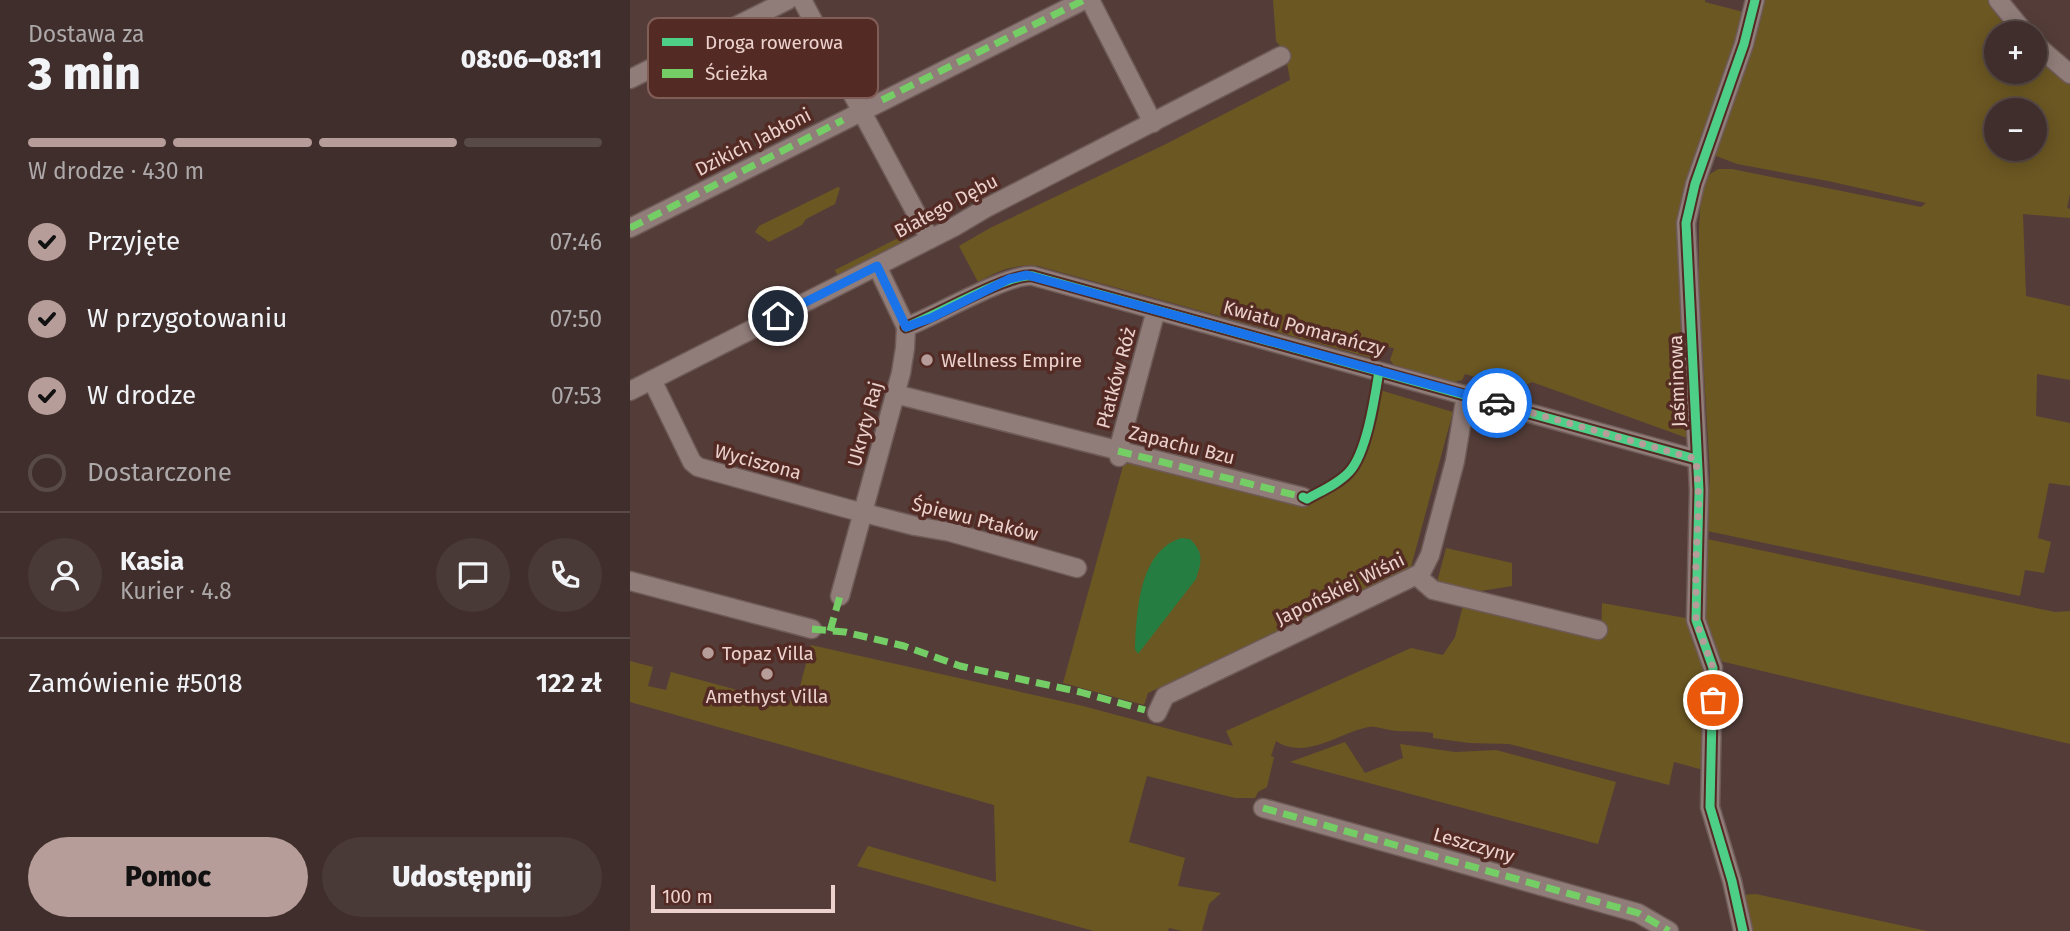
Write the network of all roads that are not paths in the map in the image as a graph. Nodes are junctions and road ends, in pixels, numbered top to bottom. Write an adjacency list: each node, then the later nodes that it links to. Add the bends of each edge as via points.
1 (788, 0): 7 (street)
2 (802, 0): 8 (street)
3 (1084, 0): 16 (street, Dzikich Jabłoni)
4 (1090, 0): 17 (street)
5 (1755, 0): 28 (street, Jaśminowa, via 1686,223)
6 (1998, 0): 9 (street)
7 (752, 18)
8 (812, 18)
9 (2015, 21)
10 (2047, 54): 13 (street)
11 (1281, 56): 17 (street, Białego Dębu)
12 (648, 70): 14 (street)
13 (2070, 74)
14 (630, 79)
15 (855, 98): 16 (street)
16 (861, 110): 18 (street, Dzikich Jabłoni); 19 (street)
17 (1153, 123): 19 (street, Białego Dębu)
18 (630, 228)
19 (930, 239): 20 (street, Białego Dębu)
20 (877, 266): 22 (street, Ukryty Raj); 23 (street, Białego Dębu)
21 (1156, 310): 22 (street, Kwiatu Pomarańczy, via 1027,275); 26 (street, Kwiatu Pomarańczy); 27 (street, Płatków Róż)
22 (906, 327): 25 (street, Ukryty Raj)
23 (652, 380): 24 (street, Białego Dębu); 30 (street, Wyciszona, via 698,467)
24 (630, 391)
25 (895, 394): 27 (street, Zapachu Bzu); 30 (street, Ukryty Raj)
26 (1466, 395): 28 (street, Kwiatu Pomarańczy); 32 (street, Japońskiej Wiśni, via 1446,499 1430,555)
27 (1119, 454): 29 (street, Zapachu Bzu)
28 (1696, 459): 40 (street, Jaśminowa, via 1696,621 1713,668 1710,807)
29 (1303, 497)
30 (863, 513): 31 (street, Śpiewu Ptaków); 34 (street, Ukryty Raj)
31 (1077, 568)
32 (1418, 576): 36 (street, via 1433,590); 37 (street, Japońskiej Wiśni, via 1165,696)
33 (630, 581): 35 (street)
34 (840, 596)
35 (812, 629)
36 (1598, 630)
37 (1157, 713)
38 (1263, 808): 39 (street, Leszczyny, via 1615,906)
39 (1669, 931)
40 (1743, 931)

